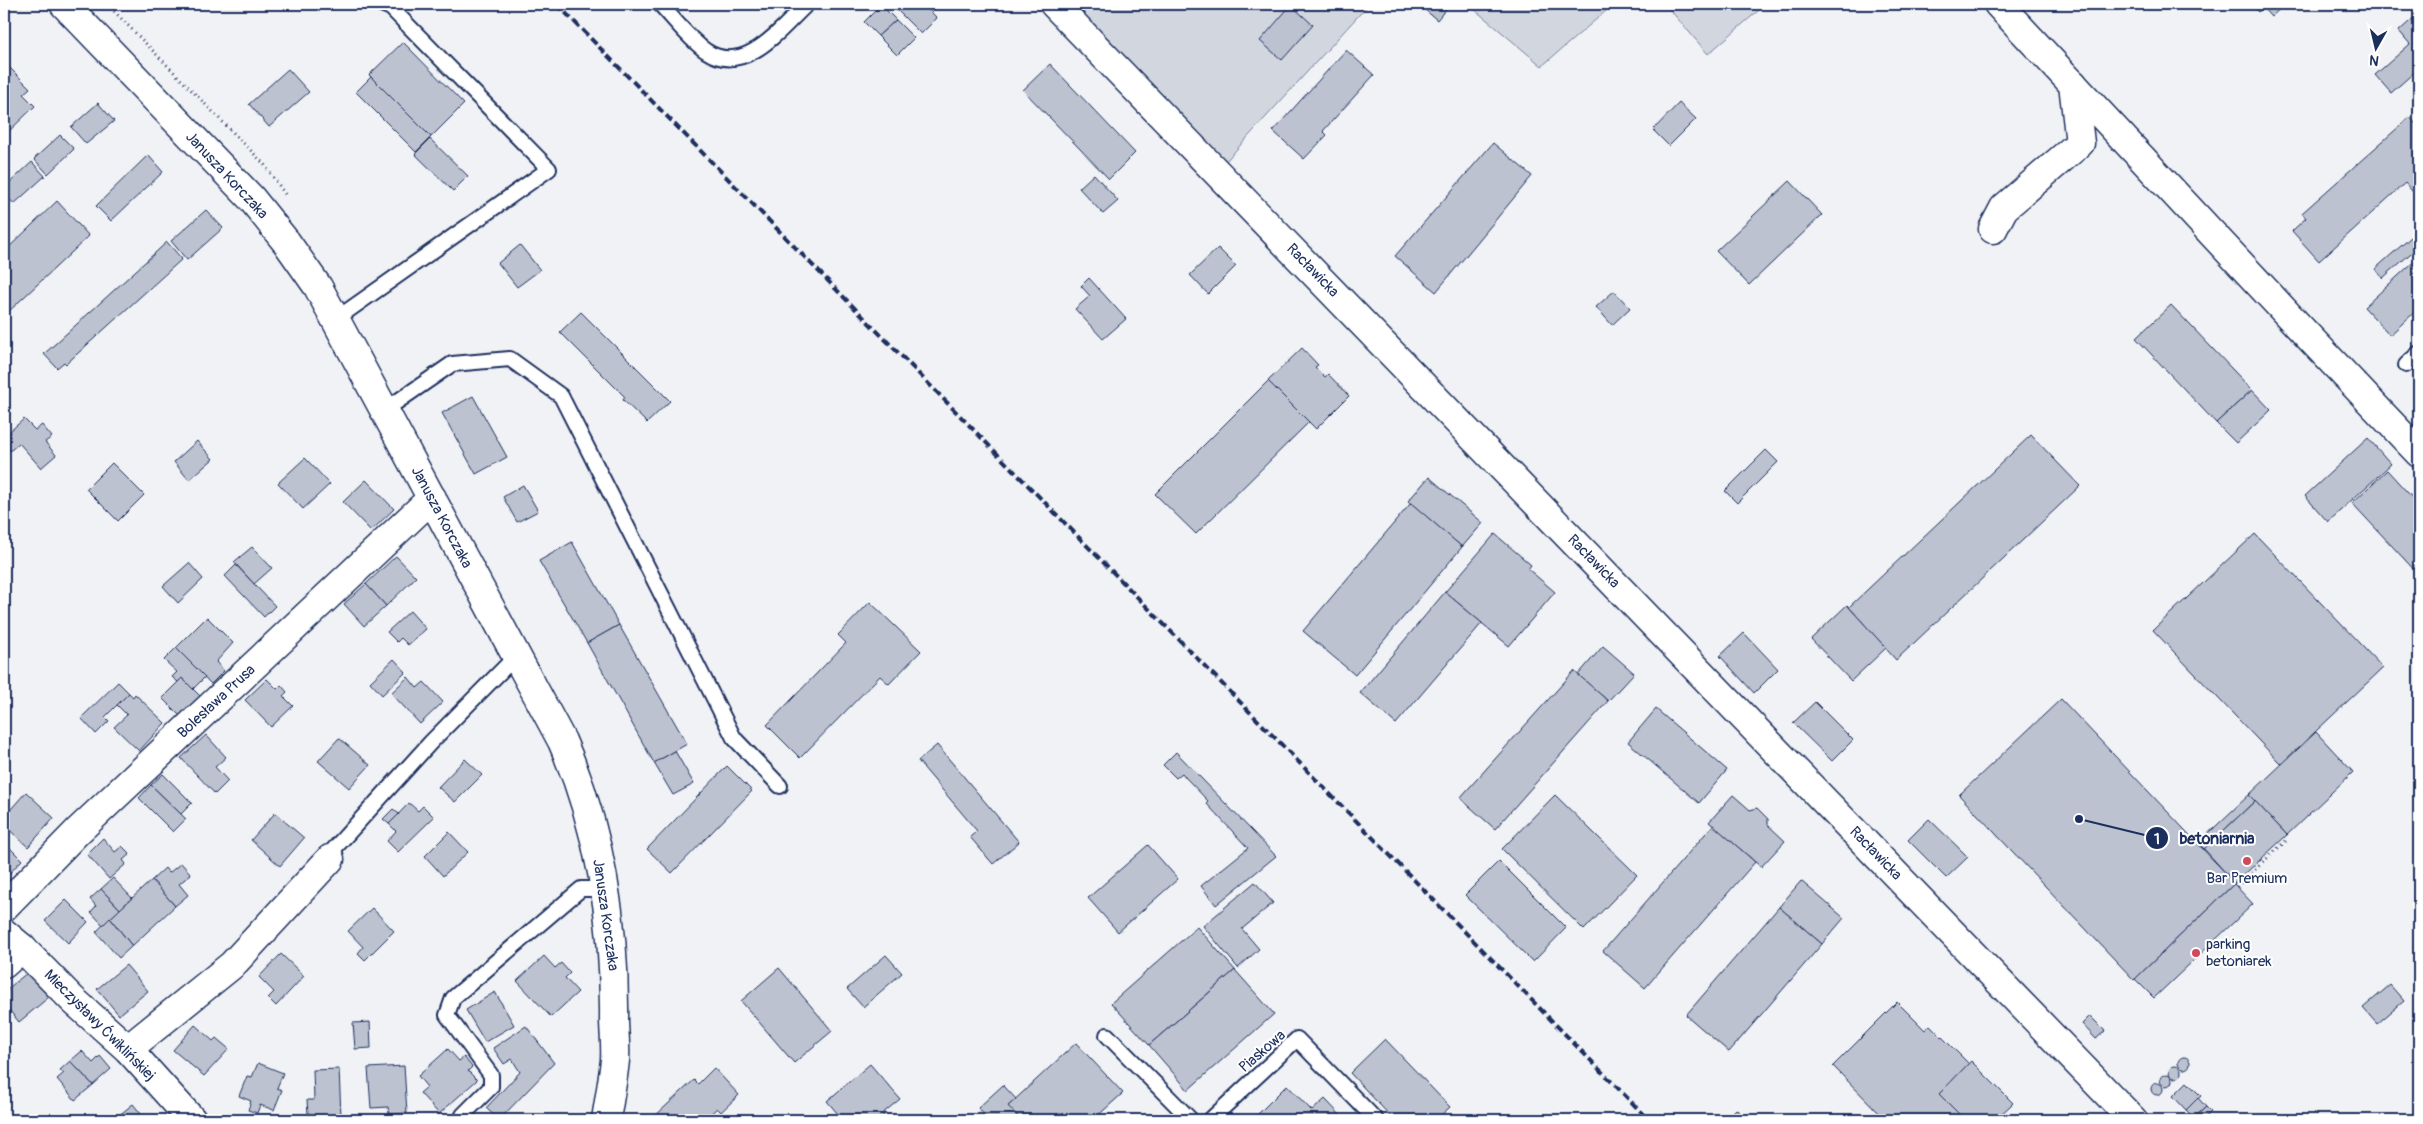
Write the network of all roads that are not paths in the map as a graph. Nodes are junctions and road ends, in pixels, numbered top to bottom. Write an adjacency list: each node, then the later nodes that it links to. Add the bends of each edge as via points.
1 (64, 4): 9 (street, Janusza Korczaka, via 251,198 313,279)
2 (382, 4): 9 (lane, via 391,8 549,169)
3 (660, 4): 4 (lane, via 704,50 729,59 743,58 756,51)
4 (807, 4)
5 (1054, 4): 29 (street, Racławicka)
6 (1998, 4): 7 (street)
7 (2073, 84): 8 (street, via 2080,143 2004,208); 13 (street)
8 (1993, 229)
9 (336, 319): 12 (street, Janusza Korczaka)
10 (2419, 353): 11 (lane)
11 (2406, 365)
12 (385, 410): 14 (street, Janusza Korczaka); 16 (lane, via 452,364 510,359 561,396 734,738)
13 (2419, 453)
14 (432, 498): 15 (street, Janusza Korczaka); 19 (street, Bolesława Prusa, via 78,831)
15 (516, 656): 17 (lane, via 332,850); 18 (street, Janusza Korczaka, via 574,769)
16 (780, 786)
17 (330, 859): 22 (street, via 232,965)
18 (606, 888): 24 (lane, via 582,889 453,998 447,1016 491,1075 491,1087 463,1115); 25 (street, Janusza Korczaka, via 615,974 615,1060)
19 (4, 907)
20 (10, 948): 22 (street, Mieczysławy Ćwiklińskiej)
21 (1107, 1034): 26 (lane)
22 (128, 1049): 23 (street, Mieczysławy Ćwiklińskiej)
23 (192, 1120)
24 (463, 1120)
25 (606, 1120)
26 (1191, 1120)
27 (1210, 1120): 28 (lane, Piaskowa, via 1297,1039)
28 (1376, 1120)
29 (2133, 1120)

